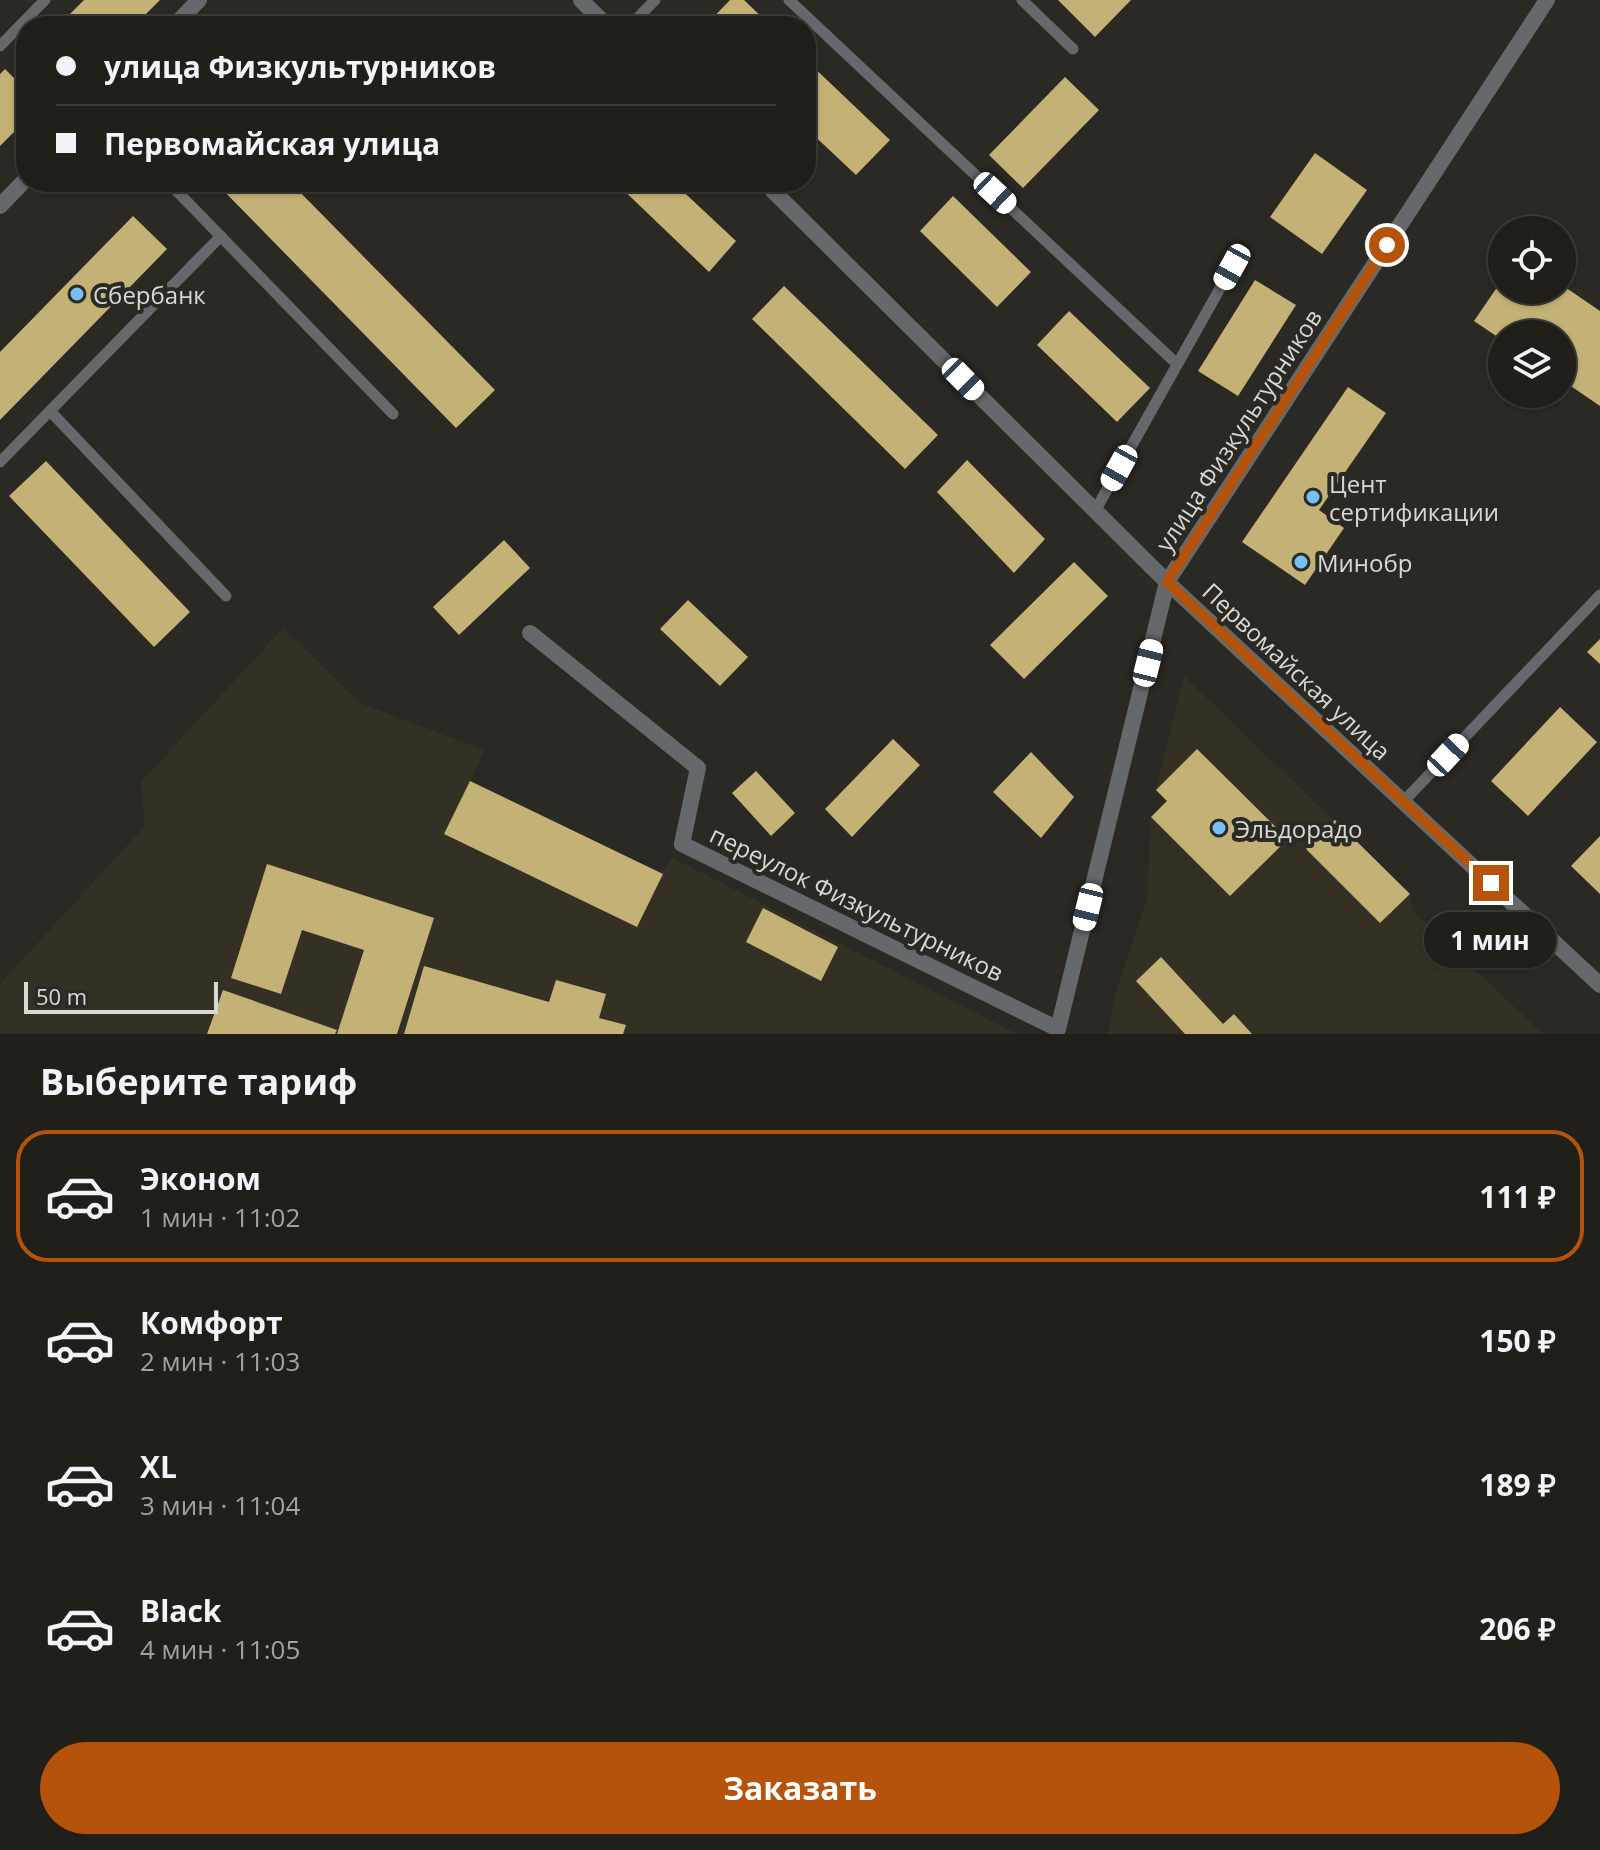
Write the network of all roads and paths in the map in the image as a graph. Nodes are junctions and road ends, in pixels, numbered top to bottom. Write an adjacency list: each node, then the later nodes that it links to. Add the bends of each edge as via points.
1 (45, 0): 8 (lane)
2 (199, 0): 9 (street)
3 (581, 0): 10 (street)
4 (655, 0): 11 (lane)
5 (789, 0): 12 (lane)
6 (1022, 0): 16 (lane)
7 (1547, 0): 28 (street, улица Физкультурников)
8 (29, 16)
9 (184, 16)
10 (597, 16)
11 (640, 16)
12 (806, 16)
13 (816, 25): 23 (lane)
14 (16, 30): 15 (lane)
15 (0, 46)
16 (1073, 49)
17 (16, 189): 20 (street)
18 (178, 192): 21 (lane)
19 (774, 192): 27 (street, Первомайская улица)
20 (0, 206)
21 (221, 236): 24 (lane); 25 (lane)
22 (1232, 267): 23 (lane)
23 (1177, 364): 27 (lane)
24 (50, 411): 26 (lane); 30 (lane)
25 (393, 414)
26 (0, 462)
27 (1095, 511): 28 (street, Первомайская улица)
28 (1167, 582): 32 (street, Первомайская улица); 34 (street, улица Физкультурников)
29 (1600, 595): 32 (lane)
30 (226, 596)
31 (530, 633): 34 (street, переулок Физкультурников, via 698,768 682,844)
32 (1403, 802): 33 (street, Первомайская улица)
33 (1600, 985)
34 (1058, 1029)

